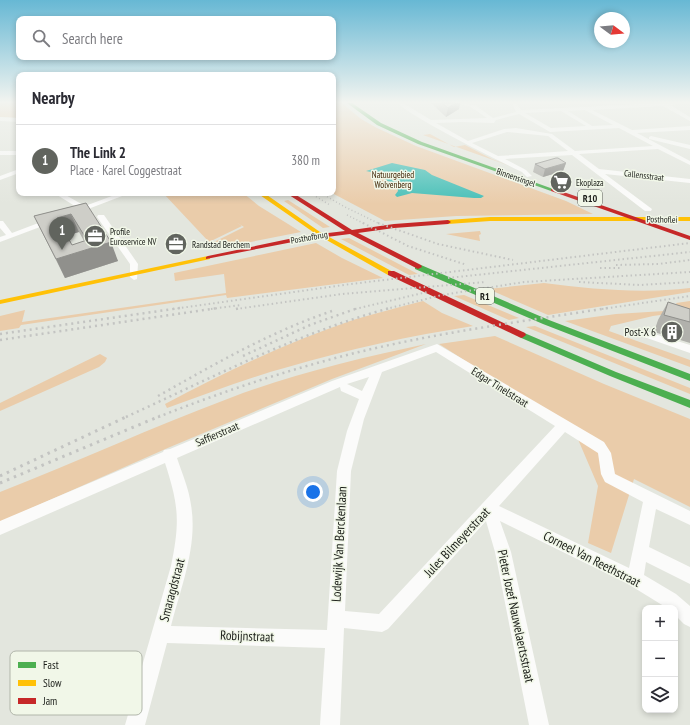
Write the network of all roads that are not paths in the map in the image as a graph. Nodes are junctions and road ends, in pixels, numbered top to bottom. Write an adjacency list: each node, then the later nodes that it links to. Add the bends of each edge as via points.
1 (406, 137): 24 (main road, Binnensingel / R10)
2 (419, 137): 17 (main road, Binnensingel / R10)
3 (456, 137): 7 (street)
4 (478, 137): 7 (street)
5 (553, 137): 12 (street)
6 (642, 138): 8 (street); 9 (street, via 648,137)
7 (467, 143): 13 (street)
8 (660, 147): 12 (street); 14 (street)
9 (690, 147)
10 (0, 151): 11 (street)
11 (16, 151)
12 (574, 153): 13 (street); 15 (street)
13 (496, 158): 17 (street)
14 (690, 163)
15 (598, 171): 19 (street, Callensstraat); 26 (street)
16 (16, 172): 18 (street)
17 (529, 176): 31 (main road, Binnensingel / R10)
18 (0, 178)
19 (690, 181)
20 (62, 196): 25 (street)
21 (119, 196): 25 (street)
22 (264, 196): 50 (main road, R1, via 318,233 398,277 515,332)
23 (294, 196): 47 (main road, R1, via 358,236 429,271 572,333)
24 (575, 198): 28 (main road, Binnensingel / R10); 29 (street, via 603,211 604,216)
25 (84, 209): 37 (street)
26 (648, 209)
27 (101, 217): 40 (street, via 134,264)
28 (633, 218): 29 (main road, Posthofbrug); 31 (main road, Posthoflei)
29 (597, 219): 32 (main road, Posthofbrug)
30 (690, 219): 31 (main road, Posthoflei)
31 (648, 220): 32 (main road, Posthofbrug, via 480,223); 34 (main road, Binnensingel / R10); 38 (main road, Binnensingel / R10)
32 (475, 221): 40 (main road, Posthofbrug, via 422,223 350,231 266,245)
33 (0, 223): 37 (street)
34 (664, 223): 35 (main road, Posthoflei); 36 (main road, Binnensingel / R10)
35 (690, 223)
36 (690, 232)
37 (11, 236): 39 (street)
38 (690, 238)
39 (0, 240)
40 (134, 275): 41 (main road, Posthofbrug); 42 (main road, Posthofbrug)
41 (0, 302)
42 (0, 310)
43 (648, 335): 45 (street)
44 (436, 348): 46 (street, Saffierstraat); 51 (street, Edgar Tinelstraat)
45 (690, 349)
46 (378, 369): 49 (street, Lodewijk Van Berckenlaan); 52 (street, Saffierstraat)
47 (690, 378)
48 (345, 388): 49 (street)
49 (365, 398): 61 (street, Lodewijk Van Berckenlaan, via 350,439 344,471)
50 (690, 404)
51 (563, 426): 53 (street, Edgar Tinelstraat, via 602,449 610,478); 54 (street, Jules Bilmeyerstraat)
52 (169, 454): 56 (street, Saffierstraat); 62 (street, Smaragdstraat, via 183,499 184,539)
53 (651, 499): 55 (street, Edgar Tinelstraat); 57 (street)
54 (489, 508): 59 (street, Corneel Van Reethstraat); 61 (street, Jules Bilmeyerstraat, via 382,623); 68 (street, Pieter Jozef Nauwelaertsstraat, via 503,552)
55 (690, 518)
56 (0, 528)
57 (641, 551): 58 (street); 59 (street)
58 (690, 576)
59 (635, 580): 60 (street, Corneel Van Reethstraat, via 669,599)
60 (690, 618)
61 (335, 619): 63 (street, Lodewijk Van Berckenlaan)
62 (160, 634): 63 (street, Robijnstraat); 64 (street, Smaragdstraat)
63 (334, 639): 67 (street, Lodewijk Van Berckenlaan)
64 (142, 700)
65 (138, 715): 66 (street, Smaragdstraat)
66 (135, 725)
67 (330, 725)
68 (539, 725)

